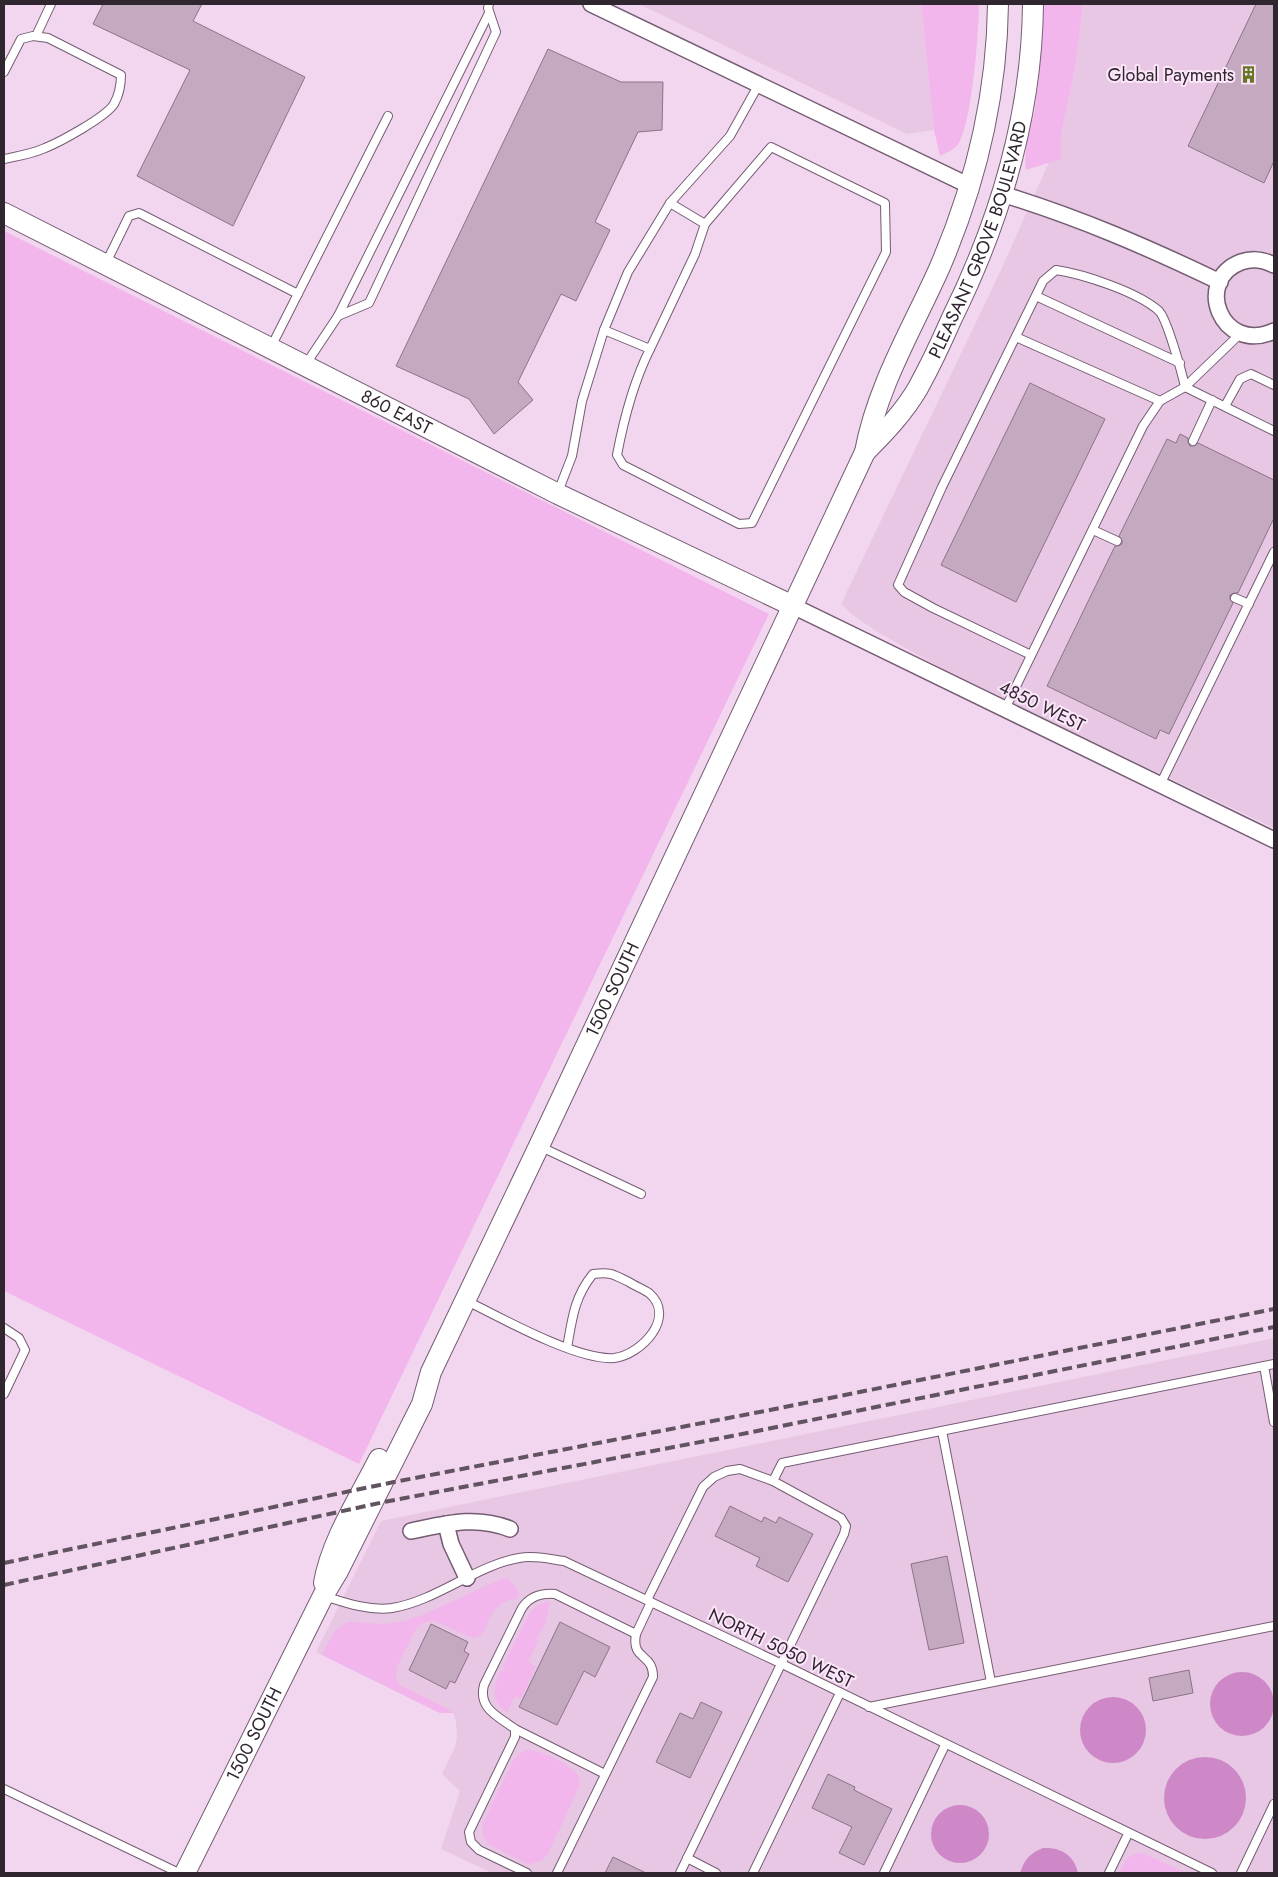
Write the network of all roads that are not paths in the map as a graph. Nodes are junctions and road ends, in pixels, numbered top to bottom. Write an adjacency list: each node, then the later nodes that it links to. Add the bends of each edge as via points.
1 (51, 4): 7 (lane)
2 (489, 4): 6 (lane)
3 (591, 4): 9 (street, PLEASANT GROVE BOULEVARD)
4 (998, 4): 12 (street, PLEASANT GROVE BOULEVARD, via 990,99)
5 (1033, 4): 13 (street, PLEASANT GROVE BOULEVARD, via 1024,106)
6 (489, 13): 22 (lane); 22 (lane, via 496,32 369,303)
7 (36, 36): 8 (lane, via 21,39); 11 (lane, via 48,38 121,75 121,87 114,105 101,116 46,148)
8 (4, 72)
9 (759, 84): 12 (street, PLEASANT GROVE BOULEVARD); 14 (lane, via 730,136)
10 (388, 116): 20 (lane)
11 (4, 158)
12 (970, 186): 38 (street, PLEASANT GROVE BOULEVARD, via 940,267 879,400)
13 (1002, 194): 19 (street, via 1111,232); 38 (street, PLEASANT GROVE BOULEVARD, via 974,270 927,371 894,421)
14 (670, 203): 16 (lane); 23 (lane, via 628,272)
15 (4, 213): 17 (street, 860 EAST)
16 (705, 224): 28 (lane, via 695,254); 28 (lane, via 771,147 885,202 886,252 752,523 739,524 623,465 617,455 624,417 638,372)
17 (105, 264): 20 (lane, via 129,216 139,214); 27 (street, 860 EAST)
18 (1274, 265): 19 (street, via 1247,260 1231,268)
19 (1220, 282): 25 (street, via 1217,308 1226,324)
20 (298, 294): 27 (lane)
21 (1036, 296): 26 (lane); 29 (lane); 29 (lane, via 1043,281 1056,270 1133,294 1160,312)
22 (338, 316): 30 (lane)
23 (604, 330): 28 (lane); 39 (lane, via 582,401 572,456)
24 (1274, 331): 25 (street, via 1258,336)
25 (1240, 334): 32 (lane)
26 (1016, 337): 34 (lane); 46 (lane, via 898,585 904,592 933,608)
27 (270, 348): 30 (street, 860 EAST)
28 (650, 348)
29 (1180, 363): 32 (lane)
30 (305, 366): 39 (street, 860 EAST)
31 (1274, 385): 35 (lane, via 1251,374 1240,379)
32 (1185, 387): 33 (lane); 34 (lane)
33 (1212, 400): 35 (lane); 37 (lane)
34 (1160, 401): 40 (lane, via 1143,426)
35 (1224, 406): 36 (lane)
36 (1274, 431)
37 (1193, 441)
38 (865, 452): 45 (street, PLEASANT GROVE BOULEVARD)
39 (558, 494): 45 (street, 860 EAST)
40 (1092, 530): 41 (lane); 46 (lane)
41 (1117, 541)
42 (1274, 552): 44 (lane)
43 (1236, 598): 44 (lane)
44 (1249, 604): 48 (lane)
45 (793, 606): 47 (street, 4850 WEST); 50 (street, 1500 SOUTH)
46 (1031, 655): 47 (lane)
47 (1004, 709): 48 (street, 4850 WEST)
48 (1160, 785): 49 (street, 4850 WEST)
49 (1274, 840)
50 (539, 1146): 51 (lane); 52 (street, 1500 SOUTH)
51 (641, 1194)
52 (466, 1300): 54 (lane); 65 (street, 1500 SOUTH, via 431,1372 409,1400 334,1548 326,1570)
53 (4, 1328): 57 (lane, via 19,1338 25,1350)
54 (566, 1348): 54 (lane, via 613,1358 629,1353 642,1346 655,1330 659,1317 656,1304 649,1294 610,1272 593,1274 576,1300)
55 (1274, 1364): 56 (lane)
56 (1264, 1366): 58 (lane); 59 (lane)
57 (4, 1394)
58 (1274, 1422)
59 (942, 1431): 60 (lane, via 782,1463); 70 (lane)
60 (773, 1481): 66 (lane, via 740,1469 714,1477 703,1487); 69 (lane, via 841,1518 846,1526)
61 (446, 1524): 62 (street, via 478,1520); 63 (street); 64 (street, via 451,1544)
62 (510, 1529)
63 (411, 1531)
64 (467, 1578): 65 (lane, NORTH 5050 WEST, via 391,1608 352,1605); 66 (lane, NORTH 5050 WEST, via 518,1558 539,1557 564,1561)
65 (323, 1596): 81 (street, 1500 SOUTH)
66 (649, 1601): 68 (lane); 69 (lane, NORTH 5050 WEST)
67 (1274, 1626): 70 (lane)
68 (636, 1634): 73 (lane, via 555,1594 543,1593 526,1602 482,1694 489,1710); 75 (lane, via 637,1651 653,1668 653,1677)
69 (782, 1664): 71 (lane, NORTH 5050 WEST); 79 (lane)
70 (991, 1682): 72 (lane)
71 (840, 1693): 72 (lane, NORTH 5050 WEST); 86 (lane)
72 (869, 1707): 74 (lane, NORTH 5050 WEST)
73 (515, 1729): 75 (lane); 82 (lane, via 515,1737 469,1832 471,1842 479,1850)
74 (946, 1745): 78 (lane, NORTH 5050 WEST); 87 (lane)
75 (605, 1774): 83 (lane)
76 (4, 1789): 80 (lane)
77 (1274, 1804): 90 (lane)
78 (1128, 1834): 88 (lane); 89 (lane, NORTH 5050 WEST)
79 (687, 1858): 84 (lane); 85 (lane)
80 (179, 1873)
81 (185, 1873)
82 (527, 1873)
83 (556, 1873)
84 (680, 1873)
85 (716, 1873)
86 (753, 1873)
87 (884, 1873)
88 (1109, 1873)
89 (1212, 1873)
90 (1241, 1873)

